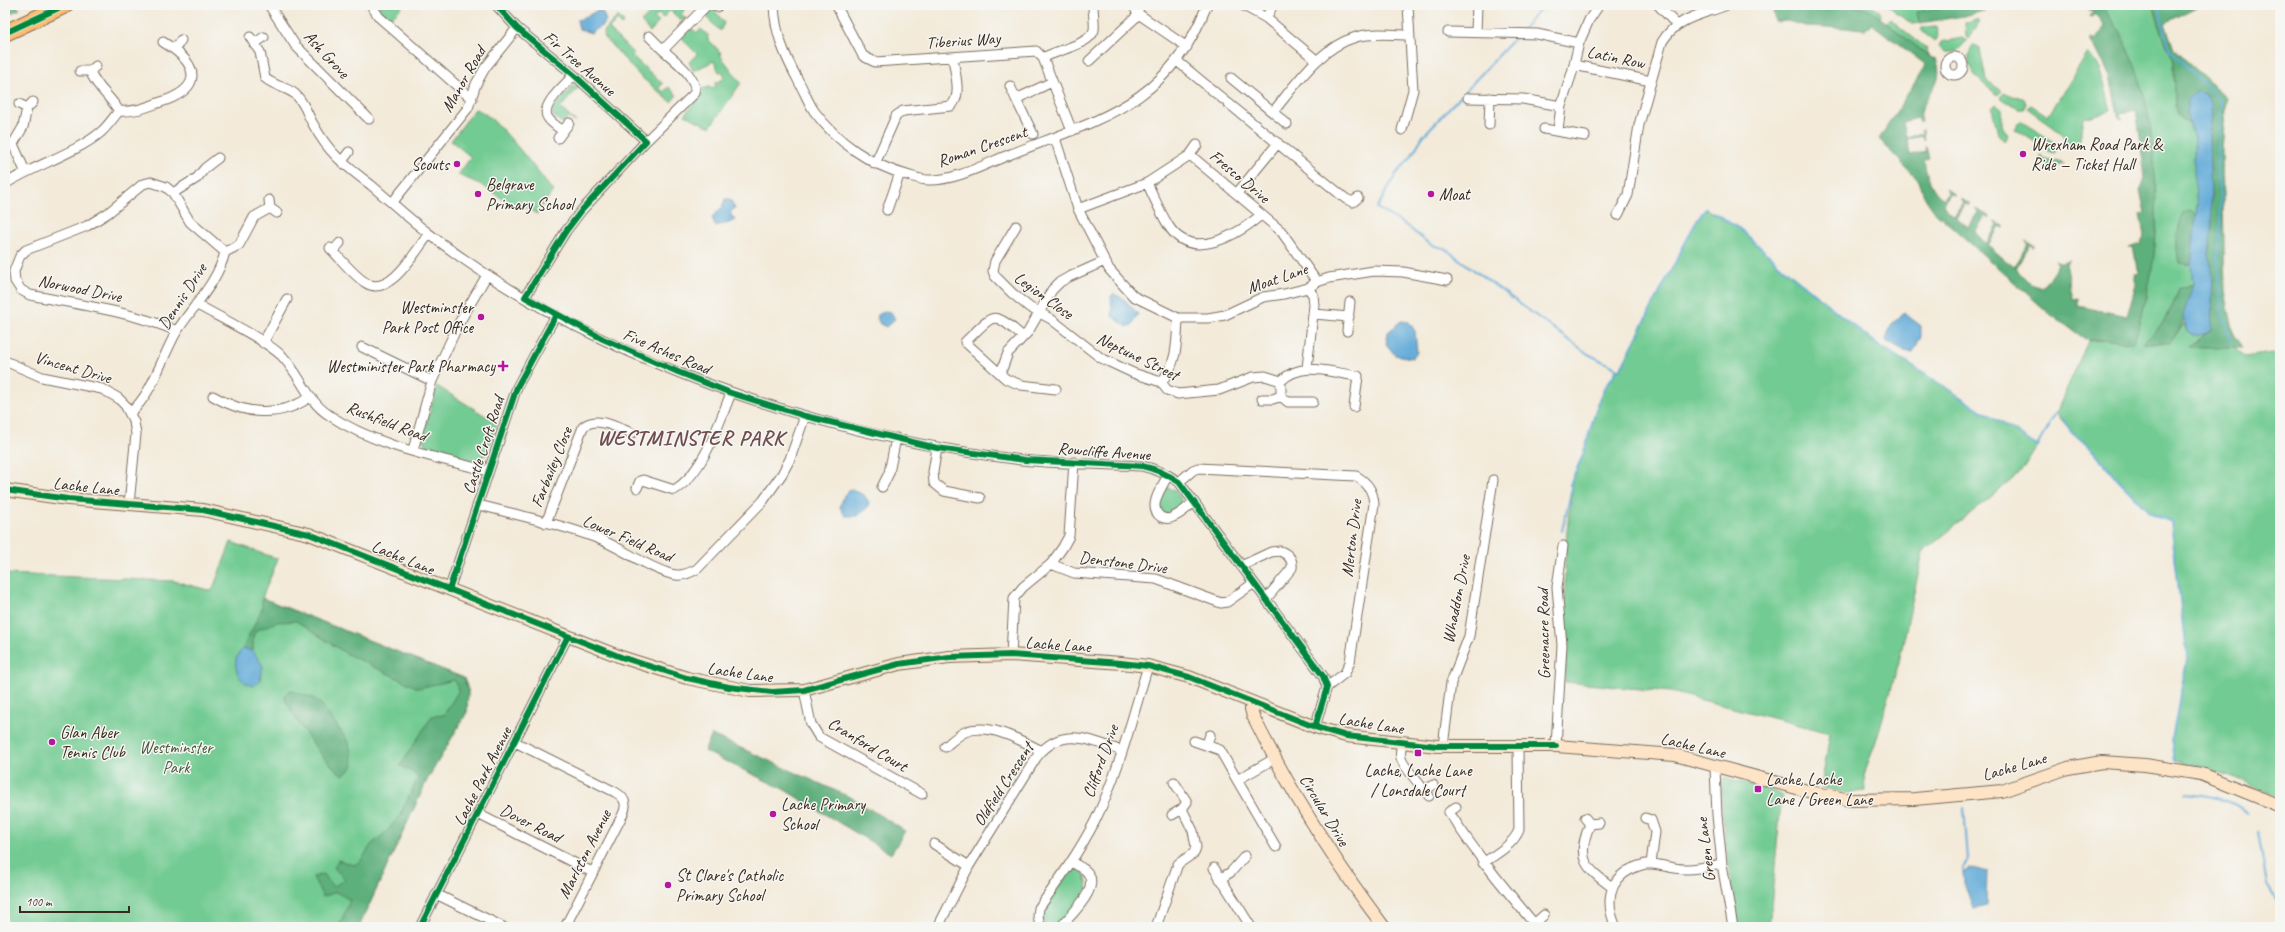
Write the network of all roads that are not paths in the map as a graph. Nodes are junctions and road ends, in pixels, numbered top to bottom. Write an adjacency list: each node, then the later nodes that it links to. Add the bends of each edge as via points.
1 (65, 5): 21 (highway)
2 (269, 5): 53 (street, Ash Grove, via 295,45)
3 (371, 5): 47 (street, via 379,17)
4 (496, 5): 20 (street, Fir Tree Avenue)
5 (707, 5): 32 (street)
6 (774, 5): 72 (street, Roman Crescent, via 776,29 784,54 813,109 826,126 847,145)
7 (836, 5): 33 (street, Tiberius Way, via 863,56 869,60)
8 (1093, 5): 34 (street, via 1092,35 1085,42)
9 (1207, 5): 30 (street, Roman Crescent)
10 (1242, 5): 18 (street)
11 (1273, 5): 18 (street)
12 (1408, 5): 25 (street)
13 (1477, 5): 23 (street)
14 (1598, 5): 29 (street)
15 (1658, 5): 19 (street)
16 (1727, 5): 19 (street)
17 (1137, 8): 30 (street); 36 (street, via 1135,18)
18 (1266, 18): 35 (street)
19 (1676, 24): 42 (street, via 1668,31 1662,42)
20 (518, 28): 40 (street, Fir Tree Avenue); 47 (street, Manor Road, via 484,68)
21 (5, 32)
22 (1448, 32): 23 (street)
23 (1476, 32): 29 (street, via 1537,34)
24 (649, 36): 32 (street)
25 (1408, 36): 35 (street, via 1382,34 1357,37 1333,48); 58 (street, via 1412,52 1413,90)
26 (264, 37): 71 (street, Five Ashes Road, via 252,40 260,52 265,78 276,86 294,93 301,100 319,134)
27 (181, 40): 31 (street)
28 (163, 42): 31 (street)
29 (1579, 43): 38 (street)
30 (1187, 47): 37 (street, Roman Crescent)
31 (175, 49): 51 (street, via 188,61 191,69 187,89 178,97 143,109 132,112)
32 (663, 50): 64 (street, via 688,74 695,93)
33 (953, 57): 34 (street, Tiberius Way, via 1036,51); 72 (street, via 956,102 951,106 904,111 896,116)
34 (1043, 58): 43 (street)
35 (1316, 60): 52 (street)
36 (1089, 61)
37 (1177, 61): 60 (street, Roman Crescent, via 1144,94 1099,120); 66 (street)
38 (1574, 64): 42 (street, Latin Row); 50 (street)
39 (80, 71): 51 (street, via 93,68 97,86 106,92)
40 (574, 75): 54 (street, via 548,103 546,112 560,134); 64 (street, Fir Tree Avenue)
41 (1231, 78): 52 (street)
42 (1651, 81): 85 (street, via 1634,149 1628,195)
43 (1052, 82): 48 (street); 60 (street)
44 (1010, 86): 48 (street)
45 (1468, 98): 46 (street)
46 (1490, 98): 50 (street, via 1523,99); 56 (street)
47 (472, 99): 80 (street, Manor Road, via 451,132)
48 (1016, 99): 61 (street)
49 (26, 105): 65 (street, via 23,127)
50 (1561, 106): 59 (street)
51 (119, 111): 73 (street, via 100,132 70,150)
52 (1273, 112): 55 (street)
53 (369, 119)
54 (569, 123)
55 (1287, 124)
56 (1489, 125)
57 (1544, 128): 59 (street)
58 (1402, 130)
59 (1558, 130): 62 (street)
60 (1072, 131): 63 (street, Roman Crescent)
61 (1033, 134)
62 (1585, 136)
63 (1055, 138): 74 (street, Roman Crescent, via 946,178 927,180); 82 (street, Moat Lane)
64 (646, 141): 96 (street, via 582,210)
65 (9, 143): 73 (street)
66 (1278, 143): 77 (street); 79 (street, via 1346,199 1353,202)
67 (1197, 145): 69 (street)
68 (349, 152): 71 (street)
69 (1190, 155): 75 (street, Fresco Drive); 77 (street, Fresco Drive)
70 (219, 156): 78 (street, via 198,178)
71 (342, 161): 80 (street, Five Ashes Road)
72 (875, 164): 74 (street, Roman Crescent)
73 (25, 171): 76 (street)
74 (900, 173): 83 (street)
75 (1147, 183): 82 (street, Fresco Drive); 84 (street, via 1168,226 1183,240 1205,245 1224,239 1250,224)
76 (5, 184)
77 (1237, 193): 84 (street, Fresco Drive)
78 (173, 194): 89 (street, Norwood Drive, via 190,222); 91 (street, Norwood Drive, via 158,184 143,184 108,213 87,226 26,250)
79 (1358, 198)
80 (392, 203): 87 (street, Five Ashes Road)
81 (272, 207): 89 (street, Dennis Drive, via 251,220 239,245)
82 (1078, 209): 90 (street, Moat Lane)
83 (887, 210)
84 (1261, 214): 94 (street, Fresco Drive, via 1281,231)
85 (1618, 215)
86 (1016, 226): 100 (street, Legion Close, via 995,261 993,271 999,282)
87 (429, 234): 88 (street, via 392,281 379,286 365,283 331,249); 92 (street, Five Ashes Road)
88 (340, 243)
89 (224, 252): 98 (street, Dennis Drive, via 219,270)
90 (1105, 261): 100 (street, via 1060,282 1046,297); 104 (street, Moat Lane, via 1133,296)
91 (10, 270): 105 (street, Norwood Drive, via 21,290 30,295 129,314 152,320)
92 (487, 274): 96 (street, Five Ashes Road); 114 (street, via 462,317)
93 (1447, 280): 94 (street, Moat Lane, via 1403,272 1374,271)
94 (1317, 282): 95 (street, Moat Lane)
95 (1308, 288): 101 (street, via 1313,295); 104 (street, Moat Lane, via 1263,297 1225,315)
96 (525, 297): 102 (street, Five Ashes Road)
97 (1350, 302): 103 (street)
98 (196, 304): 105 (street, Dennis Drive); 108 (street, Rushfield Road)
99 (292, 310): 108 (street, via 285,302)
100 (1040, 312): 107 (street); 109 (street, Legion Close)
101 (1314, 314): 103 (street); 112 (street)
102 (556, 315): 118 (street, Five Ashes Road, via 610,342); 134 (street, Castle Croft Road, via 517,387)
103 (1349, 317): 106 (street)
104 (1178, 318): 116 (street, via 1174,363)
105 (177, 331): 127 (street, Dennis Drive, via 147,394)
106 (1347, 331)
107 (1024, 337): 113 (street, via 1008,352); 113 (street, via 996,317 990,319 965,342)
108 (263, 343): 121 (street, Rushfield Road, via 281,355 294,369)
109 (1082, 345): 116 (street, Neptune Street, via 1101,358 1133,373)
110 (362, 347): 114 (street)
111 (5, 361): 127 (street, Vincent Drive, via 42,377 102,389 118,398)
112 (1307, 368): 115 (street, via 1292,371); 125 (street, via 1358,376)
113 (1001, 372): 117 (street, via 1006,379 1021,385)
114 (432, 381): 132 (street)
115 (1281, 381): 116 (street, Neptune Street, via 1265,376 1253,377 1219,390 1178,394 1167,390); 120 (street)
116 (1161, 382)
117 (1056, 389)
118 (731, 393): 128 (street, Five Ashes Road); 139 (street, via 712,441 682,486 674,490 643,480)
119 (213, 396): 123 (street)
120 (1281, 396): 122 (street); 124 (street, via 1288,402)
121 (310, 397): 123 (street, via 288,409 273,412 246,410); 132 (street, Rushfield Road, via 328,415 346,425 383,441)
122 (1262, 399)
123 (222, 401): 126 (street)
124 (1313, 402)
125 (1354, 407)
126 (217, 410)
127 (130, 413): 143 (street, Vincent Drive, via 136,434)
128 (805, 416): 130 (street, Rowcliffe Avenue); 145 (street, Lower Field Road, via 790,459 763,501 697,570 688,574 666,572 607,542)
129 (632, 434): 145 (street, Farbailey Close, via 597,421 588,423 583,428)
130 (896, 438): 131 (street, Rowcliffe Avenue); 137 (street, via 893,459)
131 (937, 448): 133 (street, Rowcliffe Avenue, via 1025,460); 141 (street, via 934,483 944,491)
132 (413, 450): 134 (street, Rushfield Road)
133 (1074, 462): 135 (street, Rowcliffe Avenue, via 1142,466 1157,469); 147 (street, via 1069,536)
134 (488, 471): 144 (street, Castle Croft Road)
135 (1168, 475): 138 (street, Rowcliffe Avenue); 142 (street, Rowcliffe Avenue, via 1155,502 1158,514 1164,518 1174,517)
136 (1493, 480): 164 (street, Whaddon Drive, via 1469,636 1452,683)
137 (881, 481)
138 (1179, 482): 142 (street, Rowcliffe Avenue); 155 (street, Merton Drive, via 1198,468 1349,475 1356,476 1370,487 1374,494 1374,504 1350,662 1345,673)
139 (637, 488)
140 (5, 490): 143 (street, Lache Lane)
141 (980, 498)
142 (1194, 502): 148 (street, Rowcliffe Avenue)
143 (129, 504): 150 (street, Lache Lane, via 203,510 309,534)
144 (479, 505): 145 (street, Lower Field Road); 150 (street, Castle Croft Road)
145 (546, 523)
146 (1563, 546): 165 (street, Greenacre Road, via 1557,587 1562,645)
147 (1051, 564): 149 (street, Denstone Drive, via 1074,573 1156,579 1221,603 1227,602); 153 (street, via 1023,587 1014,598)
148 (1241, 566): 149 (street, Rowcliffe Avenue); 151 (street, via 1271,552 1280,551 1289,557 1293,563 1292,568)
149 (1254, 583): 151 (street, Rowcliffe Avenue)
150 (449, 590): 152 (street, Lache Lane)
151 (1266, 599): 155 (street, Rowcliffe Avenue, via 1323,676)
152 (567, 638): 156 (street, Lache Lane, via 687,678 728,687 772,692); 161 (street, Lache Park Avenue)
153 (1011, 655): 154 (street, Lache Lane); 156 (street, Lache Lane, via 949,657 899,664)
154 (1148, 666): 157 (street, Lache Lane, via 1189,677); 169 (street, Clifford Drive)
155 (1327, 687): 158 (street)
156 (804, 690): 175 (street, Cranford Court, via 811,724 819,736)
157 (1253, 703): 158 (street, Lache Lane); 170 (street, Circular Drive, via 1253,716)
158 (1315, 727): 162 (street, Lache Lane, via 1346,736)
159 (1210, 735): 163 (street)
160 (1194, 741): 163 (street)
161 (515, 742): 179 (street, Lache Park Avenue); 192 (street, Marlston Avenue, via 615,792 624,800 626,807 623,814)
162 (1402, 742): 164 (street, Lache Lane); 174 (street, via 1400,758 1403,766 1411,772 1426,793)
163 (1206, 744): 172 (street, via 1220,750)
164 (1443, 746): 167 (street, Lache Lane)
165 (1556, 746): 167 (street, Lache Lane); 171 (street, Lache Lane, via 1675,755)
166 (945, 747): 168 (street, via 963,732 975,729 1014,736)
167 (1518, 747): 187 (street, via 1519,830 1509,844)
168 (1042, 751): 169 (street, Oldfield Crescent, via 1055,742 1074,737); 190 (street, Oldfield Crescent)
169 (1122, 751): 186 (street, Clifford Drive, via 1095,820)
170 (1274, 759): 172 (street); 207 (street, Circular Drive, via 1327,849)
171 (1715, 768): 176 (street, Lache Lane, via 1850,800 1915,799 2002,791 2084,764 2102,762 2145,765 2201,774); 189 (street, Green Lane)
172 (1237, 780): 184 (street)
173 (1174, 782): 178 (street, via 1187,802)
174 (1434, 785)
175 (922, 794)
176 (2280, 806)
177 (1456, 807): 187 (street, via 1449,812)
178 (1182, 809): 180 (street); 205 (street, via 1193,831 1196,848 1194,853 1178,864)
179 (478, 814): 192 (street, Dover Road); 195 (street, Lache Park Avenue)
180 (1172, 815)
181 (1651, 818): 188 (street, via 1655,832)
182 (1591, 822): 194 (street, via 1583,845 1583,857 1593,874)
183 (934, 844): 190 (street)
184 (1276, 847)
185 (1245, 856): 193 (street, via 1231,872)
186 (1072, 862): 203 (street, Clifford Drive, via 1045,900 1038,915); 204 (street, via 1086,870 1092,884 1089,892)
187 (1483, 863): 197 (street)
188 (1651, 864): 189 (street, via 1690,870); 194 (street, via 1639,865 1626,872)
189 (1722, 864): 198 (street, Green Lane)
190 (970, 866): 202 (street, Oldfield Crescent)
191 (1214, 868): 193 (street)
192 (592, 872): 201 (street, Marlston Avenue)
193 (1220, 879): 206 (street)
194 (1612, 887): 208 (street, via 1610,905)
195 (436, 894): 199 (street, Lache Park Avenue); 200 (street)
196 (1544, 915): 197 (street)
197 (1536, 925)
198 (1732, 926): 209 (street)
199 (420, 927)
200 (503, 927)
201 (565, 927)
202 (938, 927)
203 (1040, 927)
204 (1061, 927)
205 (1156, 927)
206 (1251, 927)
207 (1384, 927)
208 (1616, 927)
209 (1723, 927)

